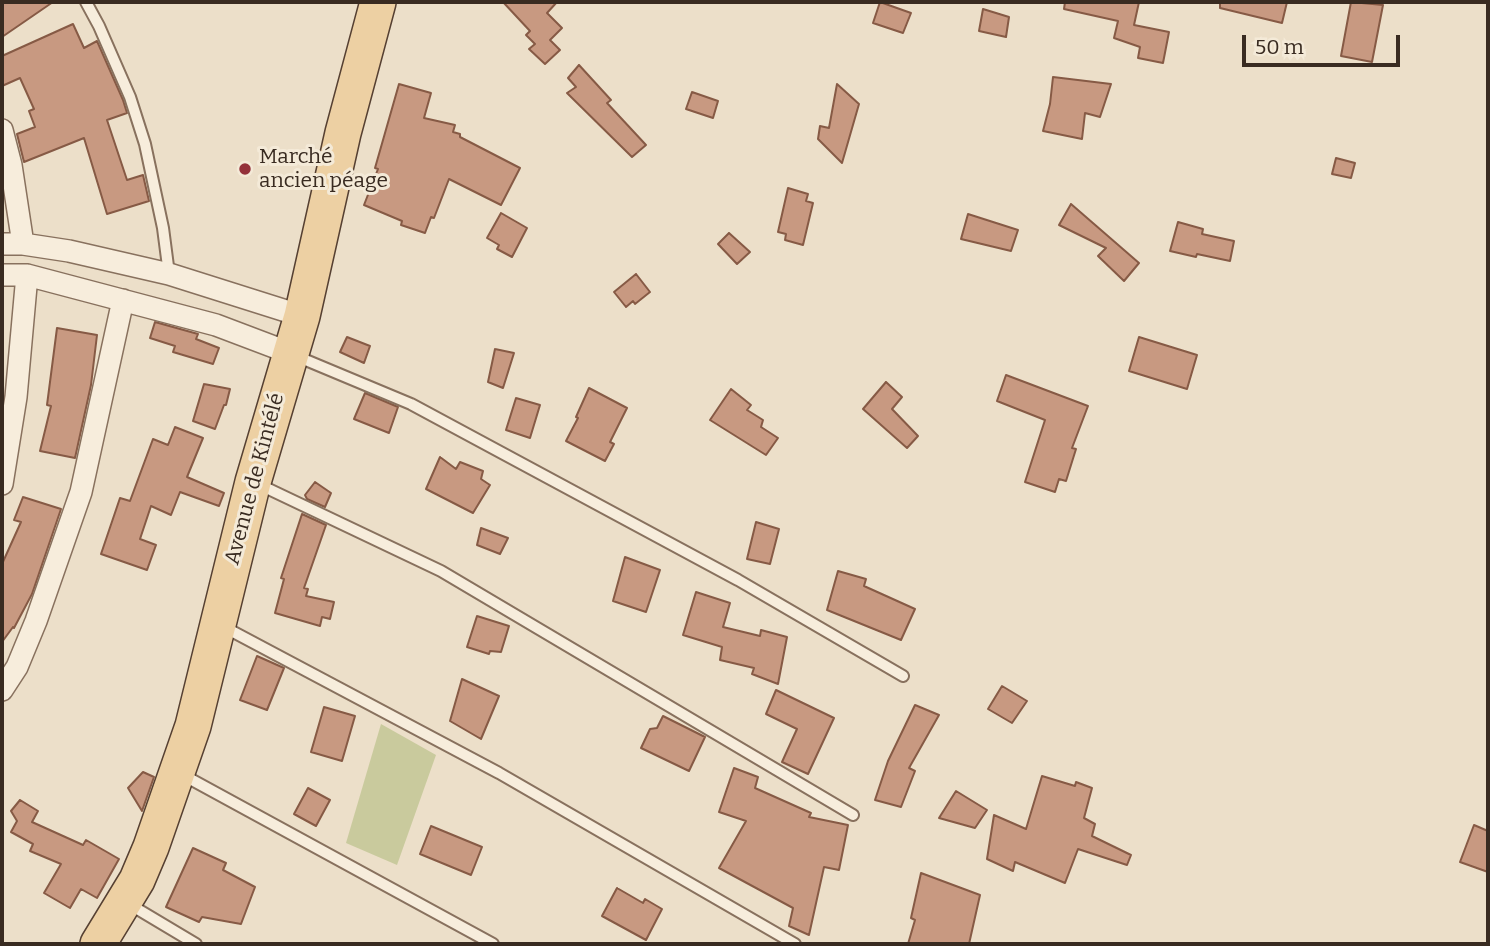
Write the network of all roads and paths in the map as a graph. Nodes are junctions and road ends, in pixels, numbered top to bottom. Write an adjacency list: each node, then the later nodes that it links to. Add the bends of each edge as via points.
1 (86, 2): 6 (lane, via 130,97 145,144)
2 (378, 2): 10 (main road, Avenue de Kintélé)
3 (2, 130): 5 (street)
4 (2, 244): 5 (street)
5 (23, 244): 6 (street)
6 (169, 274): 10 (street)
7 (2, 275): 8 (street)
8 (27, 275): 9 (street); 13 (street, via 16,397)
9 (123, 300): 11 (street, via 216,325); 16 (street, via 81,492 36,621)
10 (302, 316): 11 (main road, Avenue de Kintélé)
11 (290, 354): 12 (main road, Avenue de Kintélé); 15 (lane, via 411,404 738,580)
12 (253, 482): 14 (main road, Avenue de Kintélé); 18 (lane, via 441,572)
13 (2, 484)
14 (218, 624): 17 (main road, Avenue de Kintélé); 23 (lane, via 499,773)
15 (903, 676)
16 (2, 690)
17 (177, 772): 19 (main road, Avenue de Kintélé, via 151,847); 22 (lane)
18 (853, 815)
19 (124, 901): 20 (main road, Avenue de Kintélé); 21 (lane)
20 (98, 944)
21 (196, 944)
22 (494, 944)
23 (795, 944)

